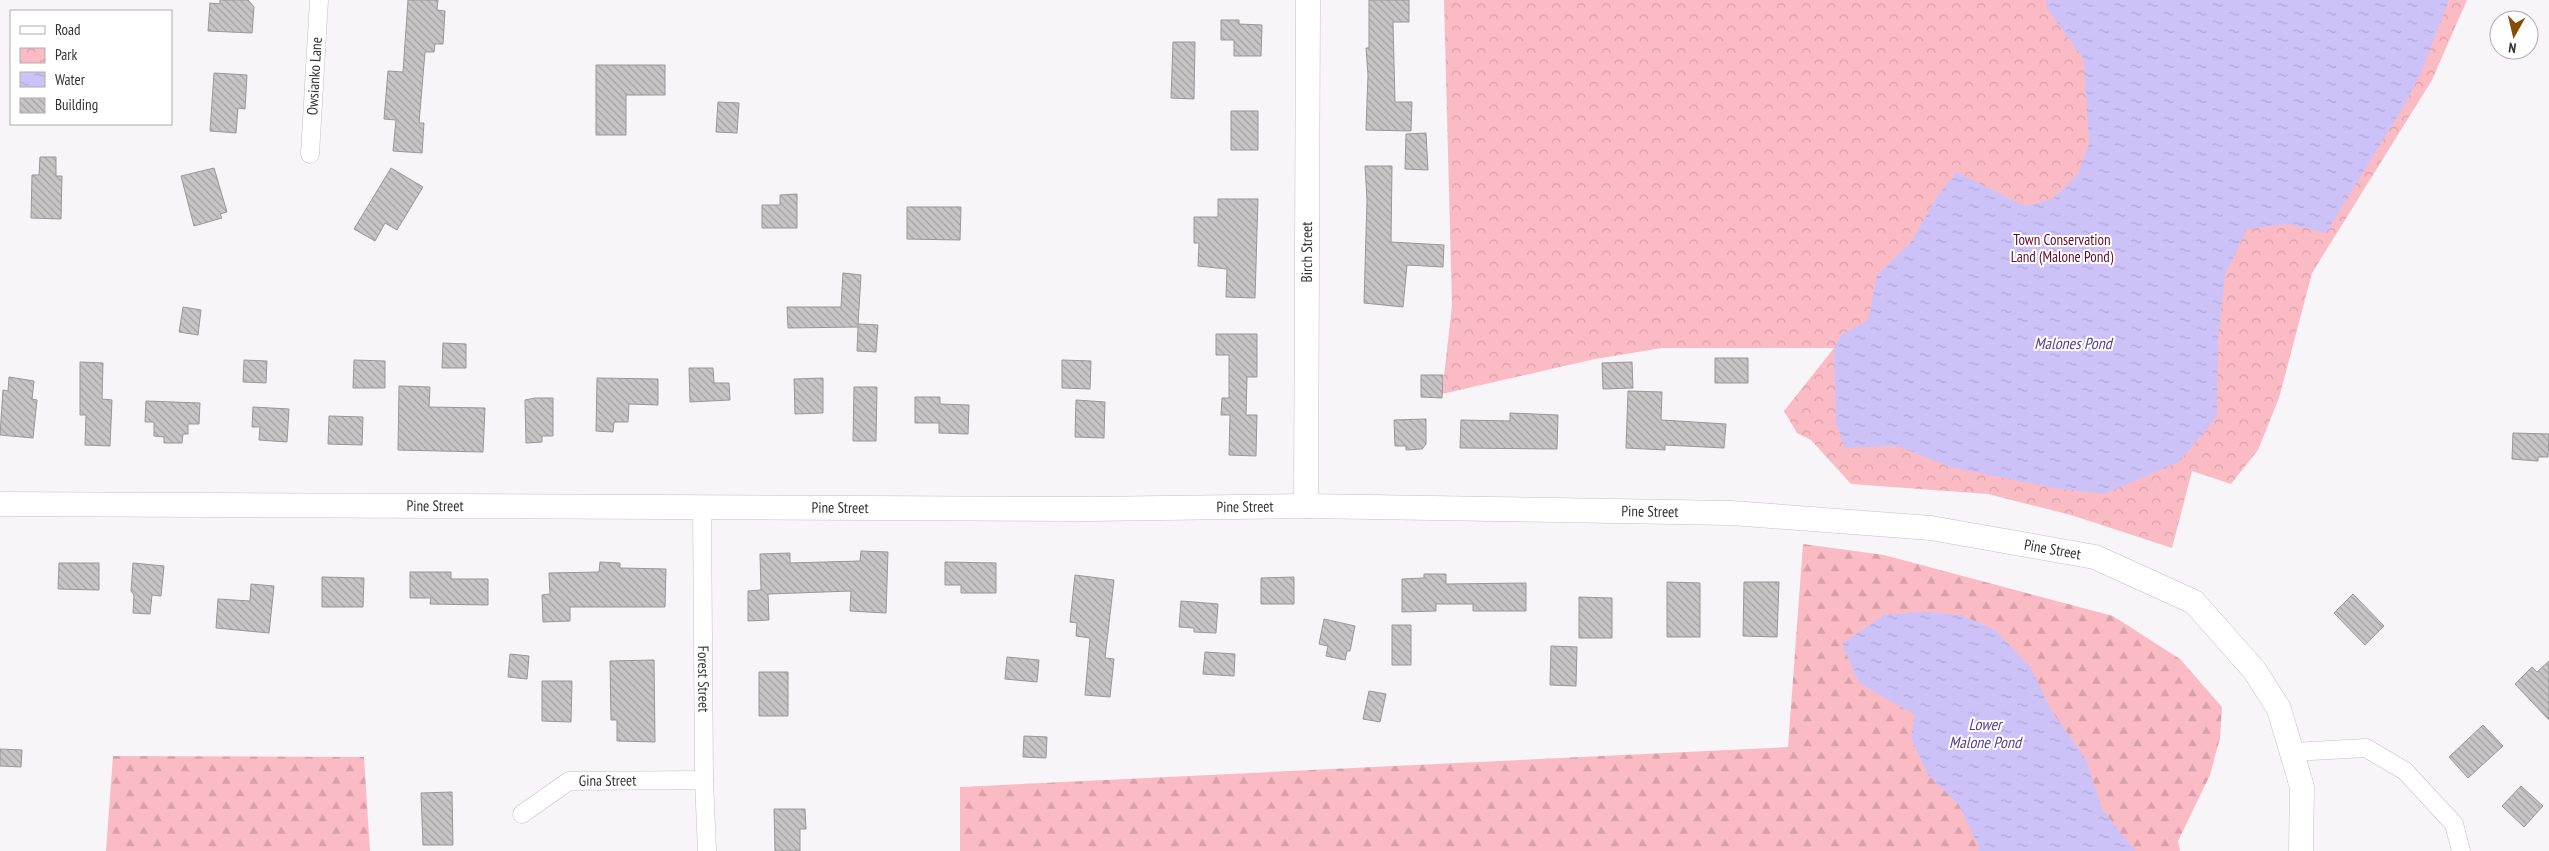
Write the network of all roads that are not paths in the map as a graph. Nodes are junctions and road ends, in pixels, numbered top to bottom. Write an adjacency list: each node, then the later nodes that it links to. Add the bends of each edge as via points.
1 (319, 0): 3 (street, Owsianko Lane)
2 (1308, 0): 5 (main road, Birch Street)
3 (310, 154)
4 (0, 504): 6 (main road, Pine Street)
5 (1306, 506): 6 (main road, Pine Street); 7 (main road, Pine Street, via 1732,513 1930,528 2095,557 2194,602 2255,671 2279,709)
6 (702, 508): 8 (street, Forest Street)
7 (2293, 752): 11 (main road, Pine Street, via 2302,787); 12 (street, via 2366,748 2405,771 2454,824)
8 (704, 780): 9 (street, Gina Street, via 569,781); 10 (street, Forest Street)
9 (522, 814)
10 (706, 851)
11 (2301, 851)
12 (2460, 851)

